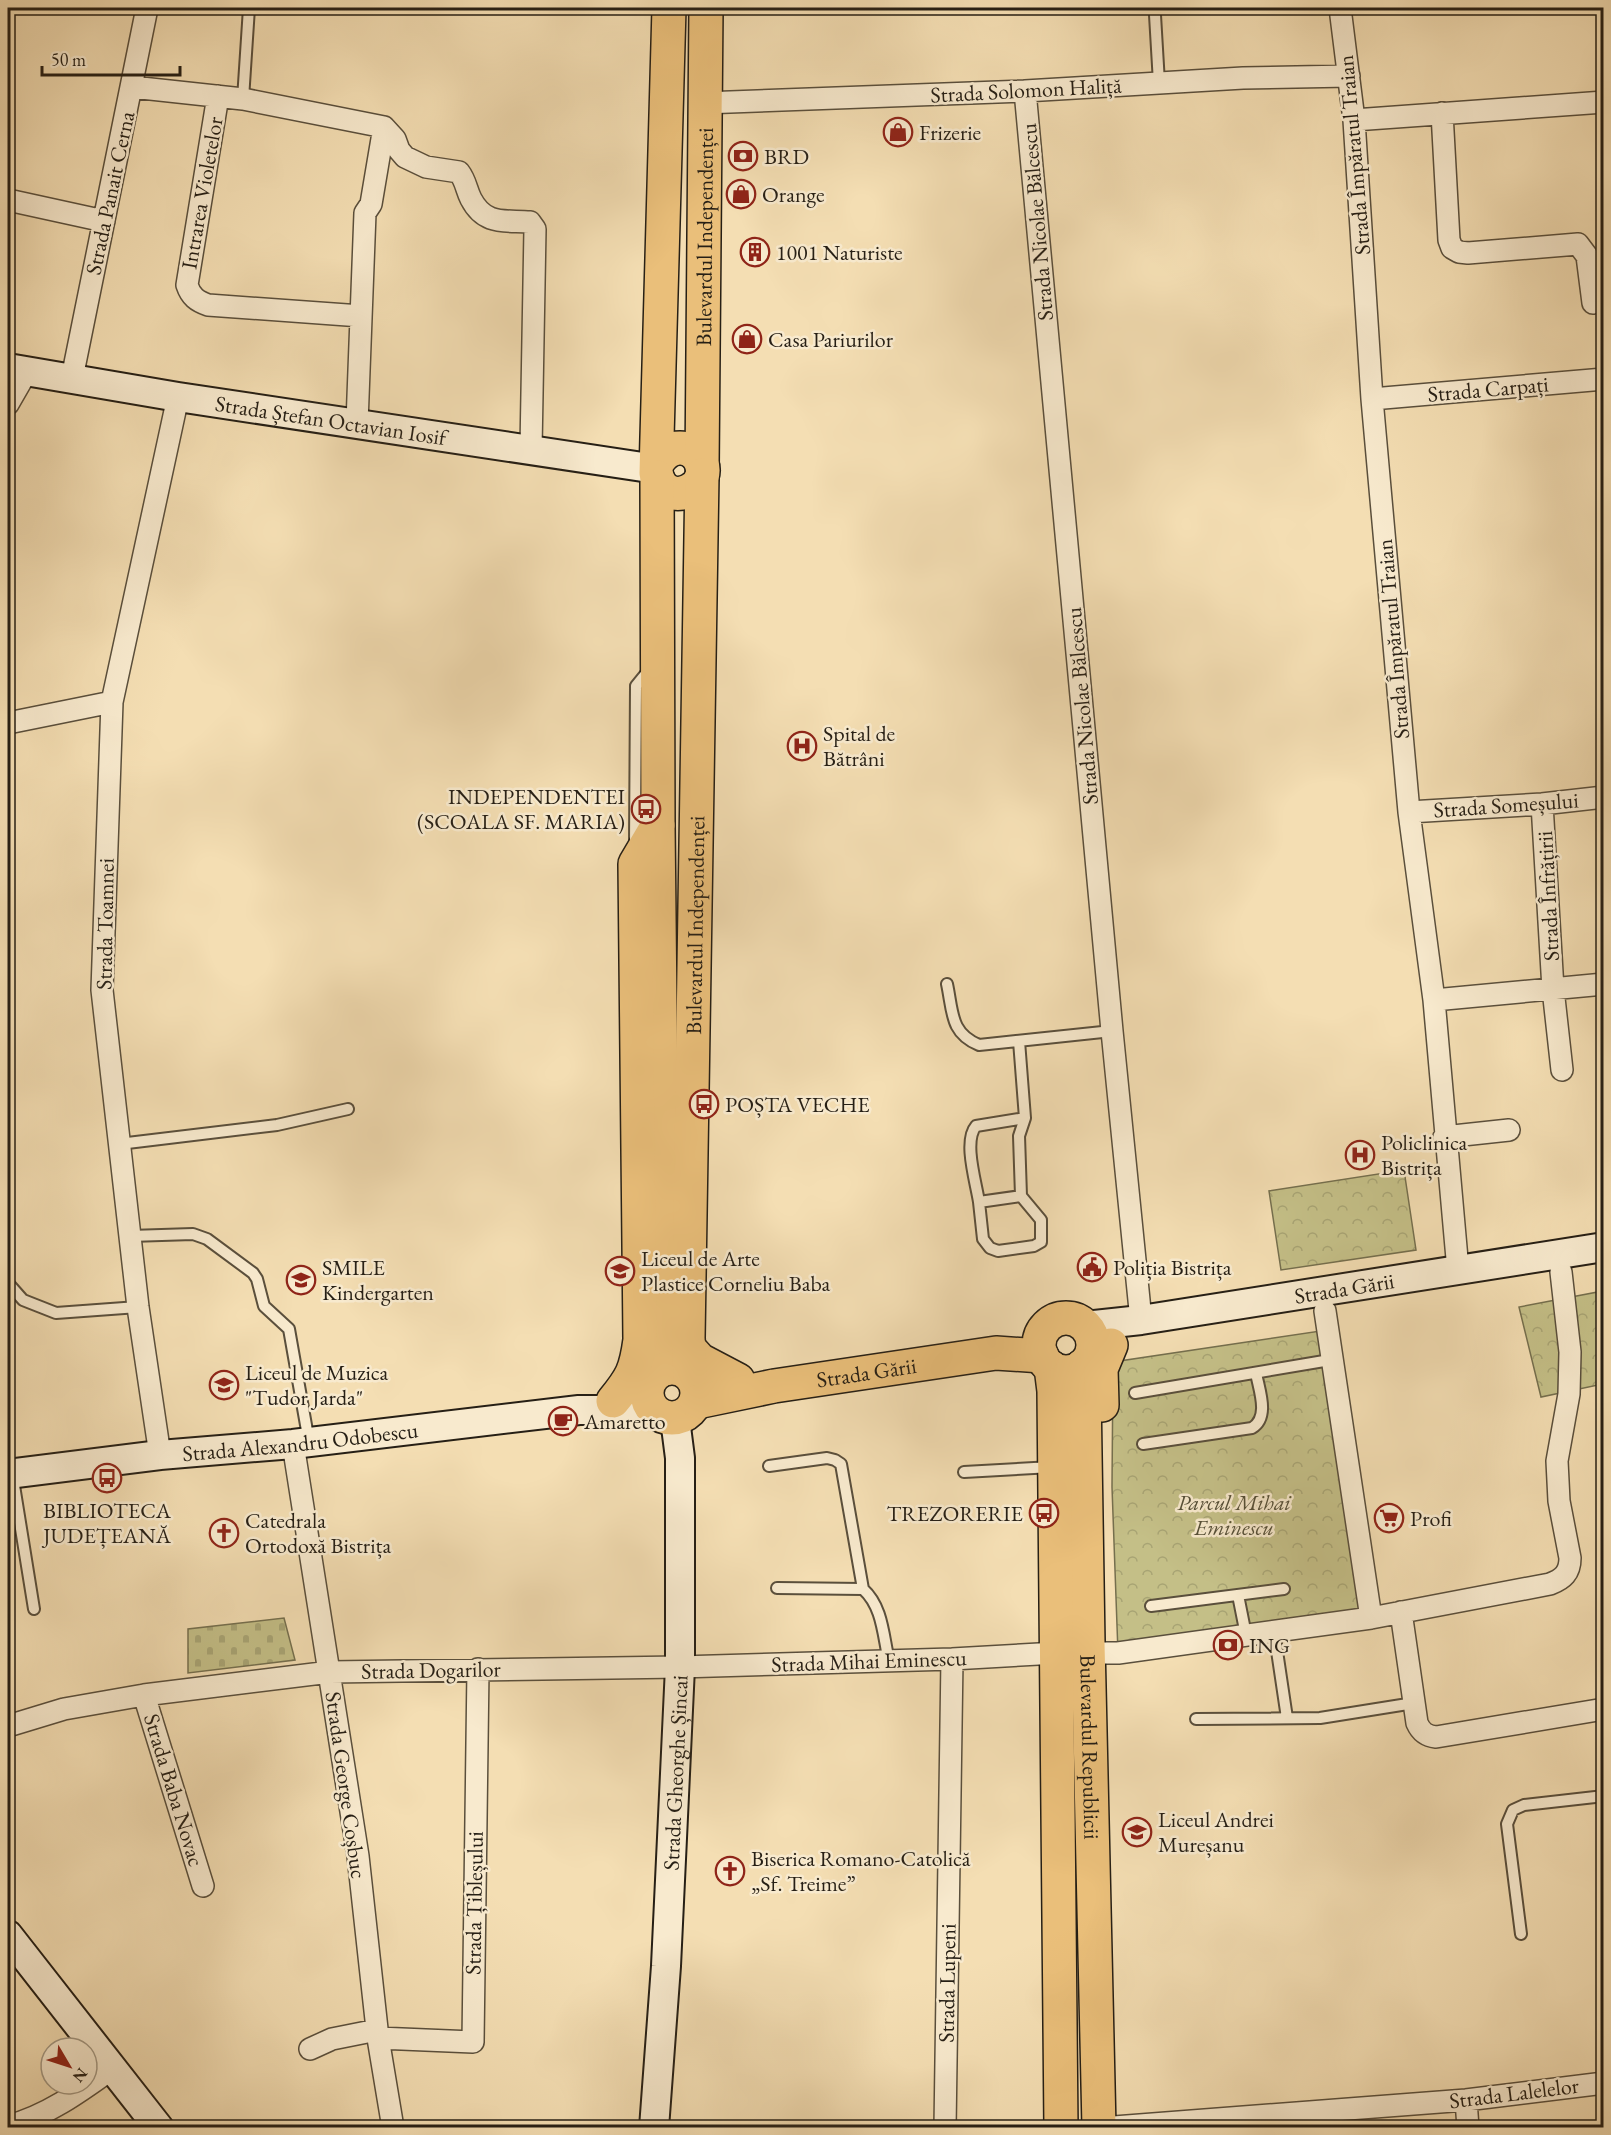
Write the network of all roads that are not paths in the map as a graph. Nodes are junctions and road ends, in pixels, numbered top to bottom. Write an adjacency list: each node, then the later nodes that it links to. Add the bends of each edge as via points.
1 (147, 8): 9 (street, Strada Panait Cerna)
2 (249, 8): 12 (lane)
3 (669, 8): 30 (main road, Bulevardul Independenței)
4 (705, 8): 14 (main road, Bulevardul Independenței)
5 (1340, 8): 7 (street, Strada Împăratul Traian)
6 (1155, 15): 8 (lane)
7 (1349, 76): 8 (street, Strada Solomon Haliță); 16 (street, Strada Împăratul Traian)
8 (1159, 83): 10 (street, Strada Solomon Haliță)
9 (132, 87): 11 (street, Intrarea Violetelor); 19 (street, Strada Panait Cerna)
10 (1025, 91): 14 (street, Strada Solomon Haliță); 44 (street, Strada Nicolae Bălcescu)
11 (218, 96): 12 (street, Intrarea Violetelor); 21 (street, Intrarea Violetelor, via 187,285 190,294 208,305)
12 (243, 99): 17 (street, Intrarea Violetelor)
13 (1604, 102): 15 (street)
14 (704, 103): 31 (main road, Bulevardul Independenței)
15 (1442, 113): 16 (street); 20 (street, via 1452,248 1468,253 1578,244 1587,256)
16 (1354, 120): 26 (street, Strada Împăratul Traian)
17 (384, 127): 21 (street, via 371,204 365,213); 29 (street, via 405,157 426,167 459,172 471,199 488,217 497,222 530,222 535,229)
18 (8, 200): 19 (street)
19 (104, 221): 23 (street, Strada Panait Cerna)
20 (1593, 303)
21 (361, 316): 28 (street)
22 (17, 369): 23 (main road, Strada Ștefan Octavian Iosif); 27 (street)
23 (72, 378): 25 (main road, Strada Ștefan Octavian Iosif)
24 (1604, 379): 26 (street, Strada Carpați)
25 (178, 397): 28 (main road, Strada Ștefan Octavian Iosif); 33 (street, Strada Toamnei)
26 (1372, 399): 37 (street, Strada Împăratul Traian)
27 (8, 404)
28 (357, 423): 29 (main road, Strada Ștefan Octavian Iosif)
29 (531, 448): 30 (main road, Strada Ștefan Octavian Iosif)
30 (657, 470): 31 (main road, via 662,455 677,448 694,453); 32 (main road, Bulevardul Independenței)
31 (702, 471): 66 (main road, Bulevardul Independenței, via 688,1338)
32 (658, 660): 38 (main road, Bulevardul Independenței); 39 (lane, via 636,686)
33 (112, 702): 34 (street); 51 (street, Strada Toamnei, via 102,990)
34 (8, 723)
35 (1604, 797): 36 (street, Strada Someșului)
36 (1542, 804): 37 (street, Strada Someșului); 42 (street, Strada Înfrățirii)
37 (1409, 812): 43 (street, Strada Împăratul Traian)
38 (658, 825): 39 (main road); 66 (main road, Bulevardul Independenței)
39 (635, 864): 69 (main road, via 640,1340 636,1367 628,1384)
40 (947, 984): 45 (lane, via 957,1029 967,1040 979,1045)
41 (1604, 984): 42 (street, Strada Înfrățirii)
42 (1553, 989): 43 (street, Strada Înfrățirii); 46 (street)
43 (1434, 1000): 50 (street, Strada Împăratul Traian)
44 (1112, 1031): 45 (lane); 62 (street, Strada Nicolae Bălcescu)
45 (1019, 1041): 48 (lane)
46 (1562, 1070)
47 (348, 1109): 51 (lane, via 277,1125)
48 (1025, 1118): 52 (lane, via 1019,1136); 53 (lane, via 976,1126 972,1132 969,1142)
49 (1509, 1130): 50 (street)
50 (1444, 1137): 57 (street, Strada Împăratul Traian)
51 (119, 1144): 54 (street, Strada Toamnei)
52 (1021, 1196): 53 (lane); 53 (lane, via 1041,1220 1041,1242 1034,1246 998,1251 990,1248 982,1239)
53 (979, 1202)
54 (130, 1236): 60 (street, Strada Toamnei); 70 (lane, via 193,1234 207,1239 258,1278 264,1306 289,1329)
55 (1604, 1247): 57 (main road, Strada Gării)
56 (1604, 1266): 58 (main road, Strada Gării)
57 (1458, 1270): 62 (main road, Strada Gării)
58 (1561, 1272): 61 (main road, Strada Gării); 83 (street, Strada Mihai Eminescu, via 1569,1362 1569,1394 1557,1461 1559,1501 1570,1558 1565,1574)
59 (8, 1283): 60 (lane, via 23,1300 56,1313)
60 (138, 1307): 72 (street, Strada Toamnei)
61 (1324, 1311): 63 (main road, Strada Gării); 64 (street)
62 (1141, 1320): 63 (main road, Strada Gării)
63 (1072, 1350): 67 (main road, Strada Gării, via 996,1353); 74 (main road, Bulevardul Republicii, via 1054,1391); 87 (main road, via 1101,1369 1104,1587 1102,1623)
64 (1330, 1360): 65 (lane); 84 (street)
65 (1256, 1373): 68 (lane); 71 (lane, via 1263,1414 1259,1424)
66 (676, 1386): 67 (main road, Strada Gării); 67 (main road, Strada Gării, via 700,1360 738,1380); 69 (main road, Strada Alexandru Odobescu); 90 (main road, Strada Gheorghe Șincai)
67 (774, 1386)
68 (1135, 1393)
69 (603, 1405): 70 (main road, Strada Alexandru Odobescu)
70 (301, 1443): 72 (main road, Strada Alexandru Odobescu); 92 (street, Strada George Coșbuc)
71 (1143, 1443)
72 (160, 1455): 76 (main road, Strada Alexandru Odobescu)
73 (770, 1466): 78 (lane, via 827,1458 841,1464)
74 (1055, 1467): 75 (lane); 87 (main road, Bulevardul Republicii)
75 (964, 1472)
76 (10, 1474): 82 (lane)
77 (777, 1588): 78 (lane)
78 (863, 1589): 89 (lane, via 879,1612)
79 (1284, 1589): 80 (lane)
80 (1238, 1595): 81 (lane); 86 (lane)
81 (1151, 1606)
82 (34, 1609)
83 (1401, 1612): 84 (street, Strada Mihai Eminescu); 94 (street)
84 (1371, 1618): 85 (street, Strada Mihai Eminescu)
85 (1274, 1632): 86 (street, Strada Mihai Eminescu); 96 (lane)
86 (1246, 1635): 87 (street, Strada Mihai Eminescu, via 1118,1653)
87 (1073, 1653): 88 (street, Strada Mihai Eminescu); 113 (main road, Bulevardul Republicii); 114 (main road, Bulevardul Republicii)
88 (952, 1659): 89 (street, Strada Mihai Eminescu); 112 (street, Strada Lupeni)
89 (889, 1661): 90 (street, Strada Mihai Eminescu)
90 (680, 1667): 91 (street, Strada Dogarilor); 111 (main road, Strada Gheorghe Șincai)
91 (478, 1669): 92 (street, Strada Dogarilor); 103 (street, Strada Țibleșului, via 473,2043)
92 (330, 1672): 93 (street, Strada Dogarilor); 103 (street, Strada George Coșbuc)
93 (144, 1695): 98 (street, Strada Dogarilor, via 64,1709); 100 (street, Strada Baba Novac)
94 (1414, 1703): 95 (street, via 1421,1731 1436,1737); 96 (lane, via 1320,1718)
95 (1604, 1709)
96 (1287, 1718): 97 (lane)
97 (1196, 1719)
98 (8, 1726)
99 (1604, 1796): 101 (lane, via 1524,1805 1513,1810 1507,1824)
100 (203, 1886)
101 (1521, 1934)
102 (8, 1935): 105 (main road)
103 (378, 2034): 104 (street, via 332,2038); 110 (street, Strada George Coșbuc)
104 (310, 2049)
105 (113, 2068): 108 (street, via 69,2100); 109 (main road)
106 (1604, 2082): 107 (street, Strada Lalelelor)
107 (1466, 2100): 114 (street, Strada Lalelelor); 115 (street)
108 (8, 2126)
109 (159, 2127)
110 (393, 2127)
111 (654, 2127)
112 (945, 2127)
113 (1061, 2127)
114 (1100, 2127)
115 (1468, 2127)

